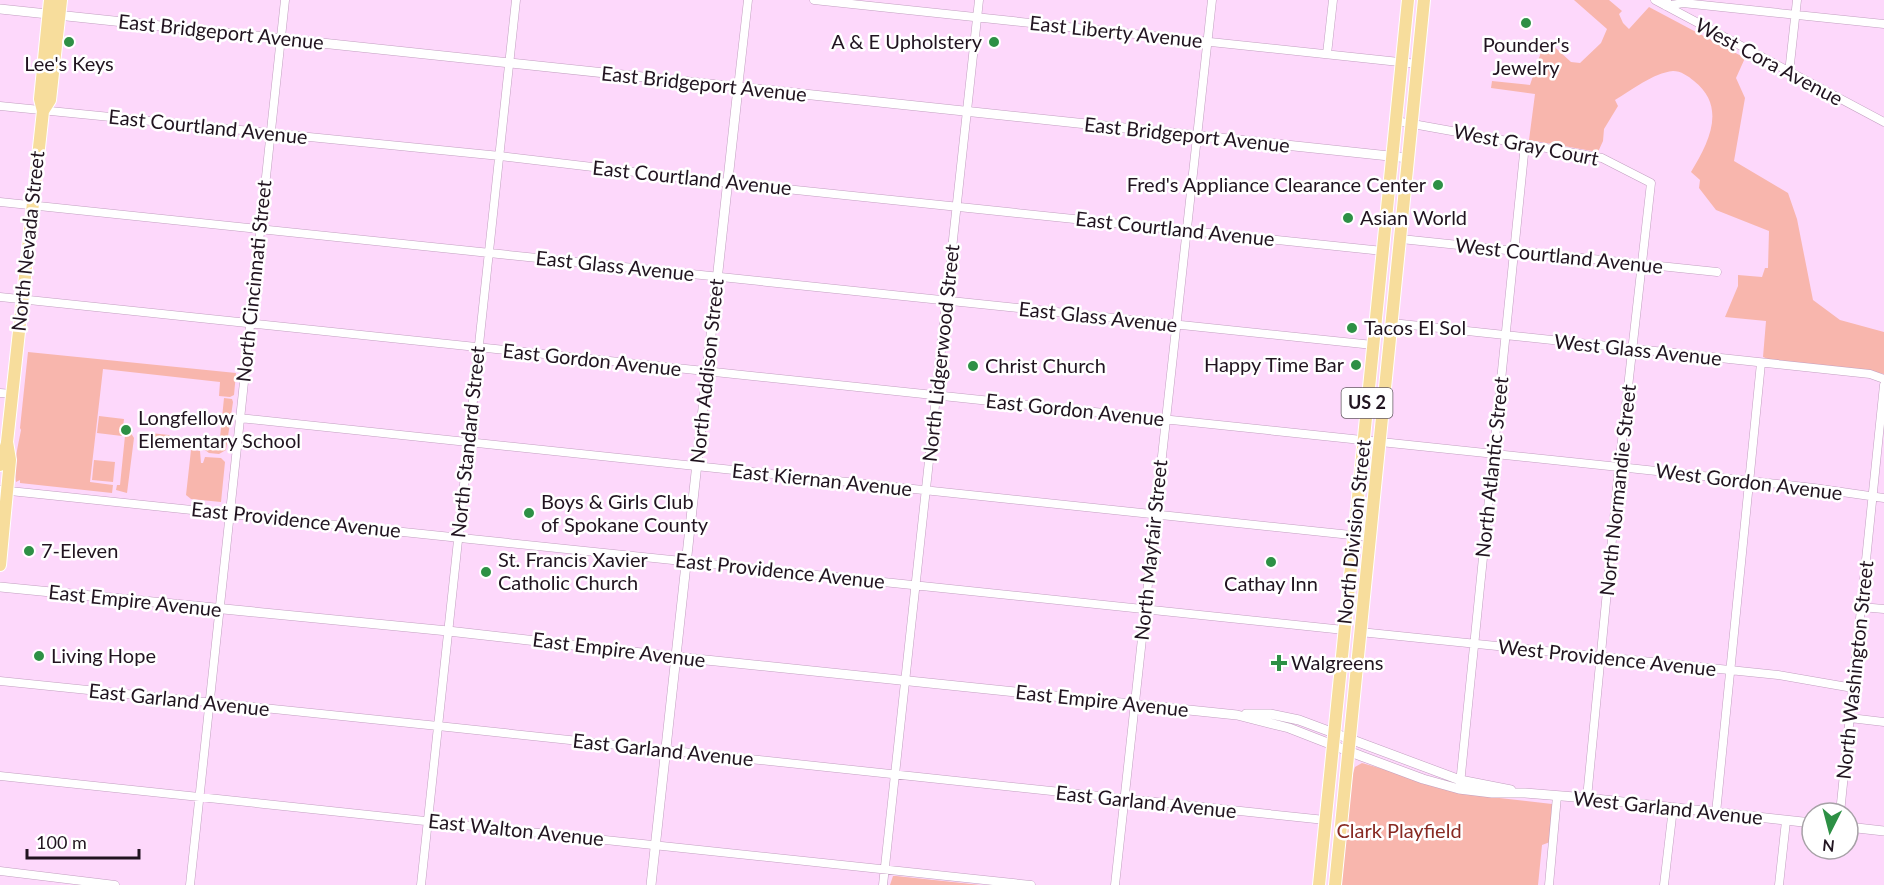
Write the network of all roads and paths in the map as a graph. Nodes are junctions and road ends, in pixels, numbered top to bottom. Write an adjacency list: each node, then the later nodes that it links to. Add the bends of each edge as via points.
1 (50, 0): 16 (main road, North Nevada Street)
2 (61, 0): 16 (main road, North Nevada Street)
3 (285, 0): 20 (street, North Cincinnati Street)
4 (516, 0): 23 (street, North Standard Street)
5 (748, 0): 27 (street, North Addison Street)
6 (814, 0): 18 (street, East Liberty Avenue)
7 (980, 0): 18 (street, North Lidgerwood Street)
8 (1212, 0): 21 (street, North Mayfair Street)
9 (1333, 0): 22 (street)
10 (1408, 0): 24 (main road, North Division Street / US 2)
11 (1424, 0): 25 (main road, North Division Street / US 2)
12 (1655, 0): 14 (street, West Cora Avenue)
13 (1797, 0): 17 (street)
14 (1666, 3): 17 (street); 26 (street, West Cora Avenue)
15 (0, 9): 16 (street, East Bridgeport Avenue)
16 (54, 15): 20 (street, East Bridgeport Avenue); 29 (main road, North Nevada Street, via 50,100)
17 (1796, 15): 19 (street); 26 (street)
18 (978, 18): 21 (street, East Liberty Avenue); 30 (street, North Lidgerwood Street)
19 (1884, 24)
20 (280, 38): 23 (street, East Bridgeport Avenue); 34 (street, North Cincinnati Street)
21 (1207, 42): 22 (street, East Liberty Avenue); 35 (street, North Mayfair Street)
22 (1327, 54): 24 (street, East Liberty Avenue)
23 (509, 62): 27 (street, East Bridgeport Avenue); 37 (street, North Standard Street)
24 (1402, 62): 25 (street, East Liberty Avenue); 31 (main road, North Division Street / US 2)
25 (1418, 64): 33 (main road, North Division Street / US 2)
26 (1789, 73): 32 (street, West Cora Avenue)
27 (738, 88): 30 (street, East Bridgeport Avenue); 40 (street, North Addison Street)
28 (0, 106): 29 (street, East Courtland Avenue)
29 (43, 111): 34 (street, East Courtland Avenue); 43 (main road, North Nevada Street)
30 (967, 112): 35 (street, East Bridgeport Avenue); 44 (street, North Lidgerwood Street)
31 (1396, 120): 33 (street, West Gray Court); 38 (main road, North Division Street / US 2)
32 (1884, 122)
33 (1412, 123): 36 (street, West Gray Court); 39 (main road, North Division Street / US 2)
34 (270, 133): 37 (street, East Courtland Avenue); 45 (street, North Cincinnati Street)
35 (1196, 135): 38 (street, East Bridgeport Avenue); 46 (street, North Mayfair Street)
36 (1525, 144): 41 (street, West Gray Court, via 1602,158); 49 (street, North Atlantic Street)
37 (500, 156): 40 (street, East Courtland Avenue); 50 (street, North Standard Street)
38 (1392, 156): 39 (street, East Bridgeport Avenue); 48 (main road, North Division Street / US 2)
39 (1408, 158): 47 (main road, North Division Street / US 2)
40 (728, 183): 44 (street, East Courtland Avenue); 54 (street, North Addison Street)
41 (1651, 183): 51 (street, North Normandie Street)
42 (0, 202): 43 (street, East Glass Avenue)
43 (32, 205): 45 (street, East Glass Avenue); 56 (main road, North Nevada Street)
44 (957, 206): 46 (street, East Courtland Avenue); 57 (street, North Lidgerwood Street)
45 (260, 228): 50 (street, East Glass Avenue); 59 (street, North Cincinnati Street)
46 (1186, 230): 48 (street, East Courtland Avenue); 60 (street, North Mayfair Street)
47 (1401, 239): 49 (street, West Courtland Avenue); 58 (main road, North Division Street / US 2)
48 (1383, 251): 52 (main road, North Division Street / US 2)
49 (1514, 251): 51 (street, West Courtland Avenue); 61 (street, North Atlantic Street)
50 (489, 252): 54 (street, East Glass Avenue); 63 (street, North Standard Street)
51 (1643, 264): 53 (street, West Courtland Avenue); 64 (street, North Normandie Street)
52 (1381, 270): 58 (main road, via 1388,274 1384,316); 62 (main road, North Division Street / US 2)
53 (1716, 272)
54 (717, 277): 57 (street, East Glass Avenue); 66 (street, North Addison Street)
55 (0, 297): 56 (street, East Gordon Avenue)
56 (22, 300): 59 (street, East Gordon Avenue); 70 (main road, North Nevada Street)
57 (947, 302): 60 (street, East Glass Avenue); 71 (street, North Lidgerwood Street)
58 (1392, 323): 61 (street, West Glass Avenue); 69 (main road, North Division Street / US 2)
59 (250, 324): 63 (street, East Gordon Avenue); 72 (street, North Cincinnati Street)
60 (1176, 325): 62 (street, East Glass Avenue); 73 (street, North Mayfair Street)
61 (1505, 335): 64 (street, West Glass Avenue); 78 (street, North Atlantic Street)
62 (1373, 345): 69 (main road, via 1382,350 1379,379); 74 (main road, North Division Street / US 2)
63 (478, 348): 66 (street, East Gordon Avenue); 75 (street, North Standard Street)
64 (1633, 349): 65 (street, West Glass Avenue); 80 (street, North Normandie Street)
65 (1761, 363): 67 (street, West Glass Avenue, via 1870,374); 82 (street)
66 (707, 372): 71 (street, East Gordon Avenue); 81 (street, North Addison Street)
67 (1884, 379)
68 (1884, 385): 85 (street, North Washington Street)
69 (1385, 388): 77 (main road, North Division Street / US 2)
70 (6, 394): 76 (main road, North Nevada Street)
71 (936, 396): 73 (street, East Gordon Avenue); 84 (street, North Lidgerwood Street)
72 (239, 418): 75 (street, East Kiernan Avenue); 87 (street, North Cincinnati Street)
73 (1165, 420): 74 (street, East Gordon Avenue); 88 (street, North Mayfair Street)
74 (1363, 440): 77 (street, West Gordon Avenue); 89 (main road, North Division Street / US 2)
75 (468, 441): 81 (street, East Kiernan Avenue); 90 (street, North Standard Street)
76 (7, 442): 79 (main road, North Nevada Street); 83 (main road, North Nevada Street, via 10,460)
77 (1379, 442): 78 (street, West Gordon Avenue); 91 (main road, North Division Street / US 2)
78 (1493, 453): 80 (street, West Gordon Avenue); 103 (street, North Atlantic Street)
79 (0, 465)
80 (1619, 466): 82 (street, West Gordon Avenue); 105 (street, North Normandie Street)
81 (697, 467): 84 (street, East Kiernan Avenue); 92 (street, North Addison Street)
82 (1748, 481): 85 (street, West Gordon Avenue); 106 (street)
83 (3, 491): 87 (street, East Providence Avenue); 93 (main road, North Nevada Street)
84 (926, 491): 88 (street, East Kiernan Avenue); 95 (street, North Lidgerwood Street)
85 (1872, 497): 86 (street, West Gordon Avenue); 96 (street, North Washington Street)
86 (1884, 498)
87 (230, 514): 90 (street, East Providence Avenue); 97 (street, North Cincinnati Street)
88 (1155, 514): 89 (street, East Kiernan Avenue); 98 (street, North Mayfair Street)
89 (1354, 535): 91 (street, East Kiernan Avenue); 100 (main road, North Division Street / US 2)
90 (457, 537): 92 (street, East Providence Avenue); 101 (street, North Standard Street)
91 (1370, 537): 102 (main road, North Division Street / US 2)
92 (687, 561): 95 (street, East Providence Avenue); 104 (street, North Addison Street)
93 (0, 565)
94 (0, 586): 97 (street, East Empire Avenue)
95 (916, 586): 98 (street, East Providence Avenue); 108 (street, North Lidgerwood Street)
96 (1861, 607): 99 (street); 109 (street, North Washington Street)
97 (220, 609): 101 (street, East Empire Avenue); 110 (street, North Cincinnati Street)
98 (1145, 609): 100 (street, East Providence Avenue); 111 (street, North Mayfair Street)
99 (1884, 609)
100 (1344, 630): 115 (main road, North Division Street / US 2)
101 (448, 631): 104 (street, East Empire Avenue); 114 (street, North Standard Street)
102 (1360, 632): 103 (street, West Providence Avenue); 116 (main road, North Division Street / US 2)
103 (1474, 644): 105 (street, West Providence Avenue); 120 (street, North Atlantic Street)
104 (677, 657): 108 (street, East Empire Avenue); 117 (street, North Addison Street)
105 (1601, 657): 106 (street, West Providence Avenue); 122 (street, North Normandie Street)
106 (1729, 671): 109 (street, West Providence Avenue); 127 (street)
107 (0, 681): 110 (street, East Garland Avenue)
108 (906, 681): 111 (street, East Empire Avenue); 118 (street, North Lidgerwood Street)
109 (1853, 688): 112 (street, North Washington Street)
110 (210, 703): 114 (street, East Garland Avenue); 123 (street, North Cincinnati Street)
111 (1135, 704): 115 (street, East Empire Avenue, via 1237,715); 124 (street, North Mayfair Street)
112 (1850, 718): 113 (street); 125 (street, North Washington Street)
113 (1884, 722)
114 (438, 726): 117 (street, East Garland Avenue); 129 (street, North Standard Street)
115 (1334, 739): 116 (street, West Garland Avenue); 128 (main road, North Division Street / US 2)
116 (1349, 745): 120 (street, West Garland Avenue, via 1423,779); 145 (main road, North Division Street / US 2)
117 (666, 751): 118 (street, East Garland Avenue); 134 (street, North Addison Street)
118 (895, 776): 124 (street, East Garland Avenue); 135 (street, North Lidgerwood Street)
119 (0, 777): 123 (street, East Walton Avenue)
120 (1460, 784): 121 (street, West Garland Avenue, via 1492,793)
121 (1557, 796): 122 (street, West Garland Avenue); 146 (street)
122 (1587, 798): 126 (street, West Garland Avenue)
123 (200, 799): 129 (street, East Walton Avenue); 138 (street, North Cincinnati Street)
124 (1124, 799): 128 (street, East Garland Avenue); 143 (street, North Mayfair Street)
125 (1841, 801)
126 (1672, 808): 127 (street, West Garland Avenue); 147 (street)
127 (1716, 813): 130 (street, West Garland Avenue)
128 (1325, 820): 144 (main road, North Division Street / US 2)
129 (428, 821): 134 (street, East Walton Avenue); 139 (street, North Standard Street)
130 (1786, 821): 131 (street, West Garland Avenue); 148 (street)
131 (1800, 823)
132 (1860, 828): 133 (street)
133 (1884, 831)
134 (656, 845): 135 (street, East Walton Avenue); 140 (street, North Addison Street)
135 (885, 870): 141 (street, North Lidgerwood Street); 142 (street, East Walton Avenue)
136 (0, 871): 137 (street)
137 (115, 885)
138 (190, 885)
139 (421, 885)
140 (651, 885)
141 (883, 885)
142 (1031, 885)
143 (1115, 885)
144 (1319, 885)
145 (1335, 885)
146 (1549, 885)
147 (1664, 885)
148 (1779, 885)

